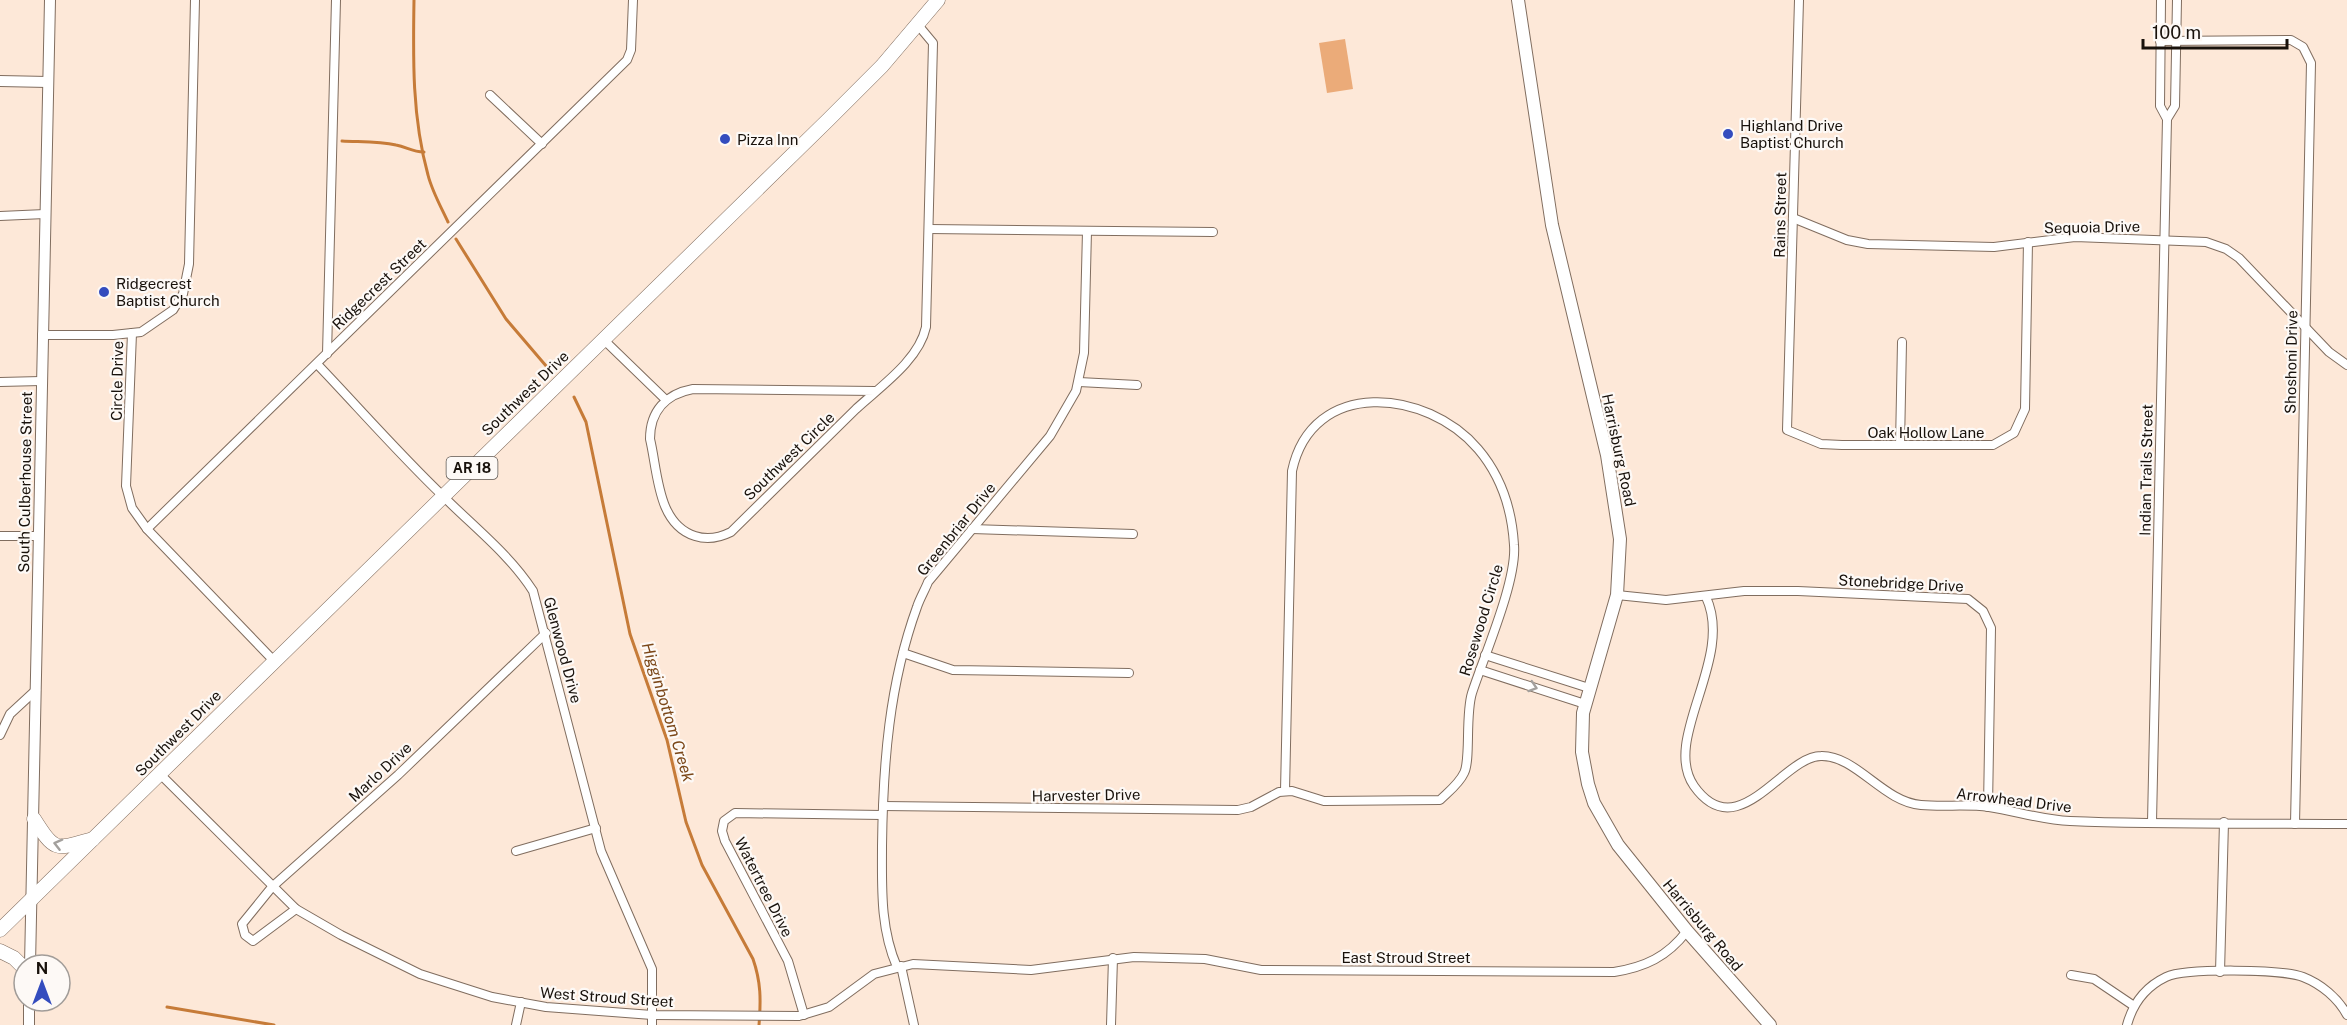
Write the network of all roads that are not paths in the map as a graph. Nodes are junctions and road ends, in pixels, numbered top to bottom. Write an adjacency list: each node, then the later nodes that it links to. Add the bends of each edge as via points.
1 (50, 0): 16 (street, South Culberhouse Street)
2 (195, 0): 29 (street, Circle Drive, via 189,264 183,294 173,310 141,332)
3 (336, 0): 33 (street)
4 (633, 0): 19 (street, Ridgecrest Street, via 629,56)
5 (938, 0): 10 (main road, Southwest Drive / AR 18)
6 (1518, 0): 50 (main road, Harrisburg Road, via 1552,225 1613,482 1620,539)
7 (1799, 0): 22 (street, Rains Street)
8 (2161, 0): 11 (street, Indian Trails Street)
9 (2177, 0): 12 (street, Indian Trails Street)
10 (918, 25): 23 (street, Southwest Circle, via 933,43); 31 (main road, Southwest Drive / AR 18, via 829,118)
11 (2160, 41): 12 (street, Shoshoni Drive); 13 (street, Indian Trails Street)
12 (2177, 41): 14 (street, Indian Trails Street); 28 (street, Shoshoni Drive, via 2291,40 2308,53 2311,63)
13 (2160, 78): 14 (street); 18 (street, Indian Trails Street, via 2160,106)
14 (2175, 79): 18 (street, Indian Trails Street, via 2175,106)
15 (0, 81): 16 (street)
16 (48, 82): 20 (street, South Culberhouse Street)
17 (490, 95): 19 (street)
18 (2167, 118): 26 (street, Indian Trails Street)
19 (542, 144): 33 (street, Ridgecrest Street)
20 (45, 214): 21 (street); 30 (street, South Culberhouse Street)
21 (0, 216)
22 (1793, 218): 27 (street, Sequoia Drive, via 1847,240 1868,244 1994,247); 42 (street, Rains Street)
23 (929, 229): 24 (street); 40 (street, Southwest Circle, via 924,336 915,352)
24 (1087, 231): 25 (street); 38 (street, Greenbriar Drive, via 1084,353)
25 (1213, 232)
26 (2164, 239): 27 (street, Sequoia Drive, via 2076,237); 28 (street, Sequoia Drive, via 2206,242 2226,249); 67 (street, Indian Trails Street)
27 (2028, 242): 43 (street, Oak Hollow Lane, via 2025,409 2016,431 2003,442 1986,447)
28 (2306, 326): 35 (street, Sequoia Drive); 69 (street, Shoshoni Drive)
29 (132, 333): 30 (street); 45 (street, Circle Drive, via 126,486 132,508)
30 (42, 334): 37 (street, South Culberhouse Street)
31 (603, 339): 41 (street); 44 (main road, Southwest Drive / AR 18)
32 (1902, 342): 43 (street)
33 (327, 354): 34 (street, Ridgecrest Street)
34 (317, 364): 44 (street, Glenwood Drive); 45 (street, Ridgecrest Street)
35 (2347, 365)
36 (0, 381): 37 (street)
37 (41, 381): 49 (street, South Culberhouse Street)
38 (1079, 382): 39 (street); 46 (street, Greenbriar Drive, via 1057,426)
39 (1137, 385)
40 (875, 391): 41 (street, via 693,389); 41 (street, Southwest Circle, via 731,532 715,538 686,533 667,514 650,439 653,417)
41 (666, 400)
42 (1787, 430): 43 (street, Oak Hollow Lane, via 1821,444)
43 (1900, 445)
44 (443, 496): 52 (street, Glenwood Drive, via 525,578); 55 (main road, Southwest Drive / AR 18)
45 (147, 529): 55 (street, Circle Drive)
46 (972, 529): 47 (street); 53 (street, Greenbriar Drive, via 928,582)
47 (1132, 534)
48 (0, 536): 49 (street)
49 (39, 536): 59 (street, South Culberhouse Street)
50 (1617, 595): 51 (street, Stonebridge Drive, via 1666,600); 58 (main road, Harrisburg Road)
51 (1706, 597): 64 (street, Stonebridge Drive, via 1744,591 1798,591 1958,597 1977,604 1991,628); 64 (street, Arrowhead Drive, via 1712,619 1713,650 1689,726 1687,764 1693,784 1708,800 1726,806 1747,803 1805,760 1821,756 1840,760 1906,802)
52 (546, 633): 71 (street, Glenwood Drive); 74 (street, Marlo Drive, via 398,775)
53 (903, 653): 57 (street, via 953,670); 65 (street, Greenbriar Drive, via 886,739)
54 (1485, 655): 56 (street, Rosewood Circle); 58 (street); 63 (street, Rosewood Circle, via 1514,553 1509,510 1488,462 1458,430 1427,412 1383,403 1346,405 1332,411 1300,444 1292,471)
55 (274, 662): 62 (main road, Southwest Drive / AR 18)
56 (1480, 670): 60 (street, one-way to 60); 63 (street, Rosewood Circle, via 1468,704 1465,772 1440,800 1324,801)
57 (1129, 673)
58 (1589, 688): 60 (main road, Harrisburg Road)
59 (36, 690): 61 (street, via 10,714); 66 (street, South Culberhouse Street)
60 (1585, 704): 78 (main road, Harrisburg Road, via 1582,752 1594,803 1618,845)
61 (0, 735)
62 (160, 774): 72 (main road, Southwest Drive / AR 18); 74 (street, West Stroud Street)
63 (1285, 791): 65 (street, Harvester Drive, via 1238,810)
64 (1988, 807): 67 (street, Arrowhead Drive, via 2068,821)
65 (883, 811): 81 (street, Greenbriar Drive, via 882,914); 87 (street, Watertree Drive, via 735,813 724,820 725,841 788,961)
66 (34, 819): 72 (main road, one-way to 66, via 61,847 45,839); 75 (street, South Culberhouse Street)
67 (2152, 822): 68 (street, Arrowhead Drive)
68 (2224, 822): 69 (street, Arrowhead Drive); 82 (street)
69 (2295, 824): 70 (street, Arrowhead Drive)
70 (2347, 824)
71 (596, 828): 73 (street); 86 (street, Glenwood Drive, via 619,896 649,959)
72 (95, 838): 75 (main road, Southwest Drive / AR 18)
73 (516, 851)
74 (272, 887): 76 (street, West Stroud Street); 76 (street, Marlo Drive, via 243,924 246,935 254,941)
75 (32, 899): 77 (main road, Southwest Drive / AR 18); 79 (street, South Culberhouse Street)
76 (296, 909): 84 (street, West Stroud Street, via 420,974)
77 (0, 930)
78 (1687, 931): 80 (street, East Stroud Street, via 1657,959 1614,972 1261,970 1205,959); 93 (main road, Harrisburg Road)
79 (30, 953)
80 (1113, 958): 81 (street, West Stroud Street, via 1031,970 922,963); 92 (street)
81 (899, 966): 87 (street, West Stroud Street, via 863,980 829,1007); 91 (street, Greenbriar Drive)
82 (2220, 972): 85 (street, via 2173,974 2152,985); 88 (street, via 2303,977 2330,993)
83 (2072, 975): 85 (street, via 2094,979)
84 (521, 1002): 86 (street, West Stroud Street); 89 (street)
85 (2134, 1006): 94 (street)
86 (652, 1015): 87 (street, West Stroud Street); 90 (street, Glenwood Drive)
87 (804, 1015)
88 (2347, 1015)
89 (516, 1025)
90 (652, 1025)
91 (914, 1025)
92 (1111, 1025)
93 (1770, 1025)
94 (2127, 1025)

